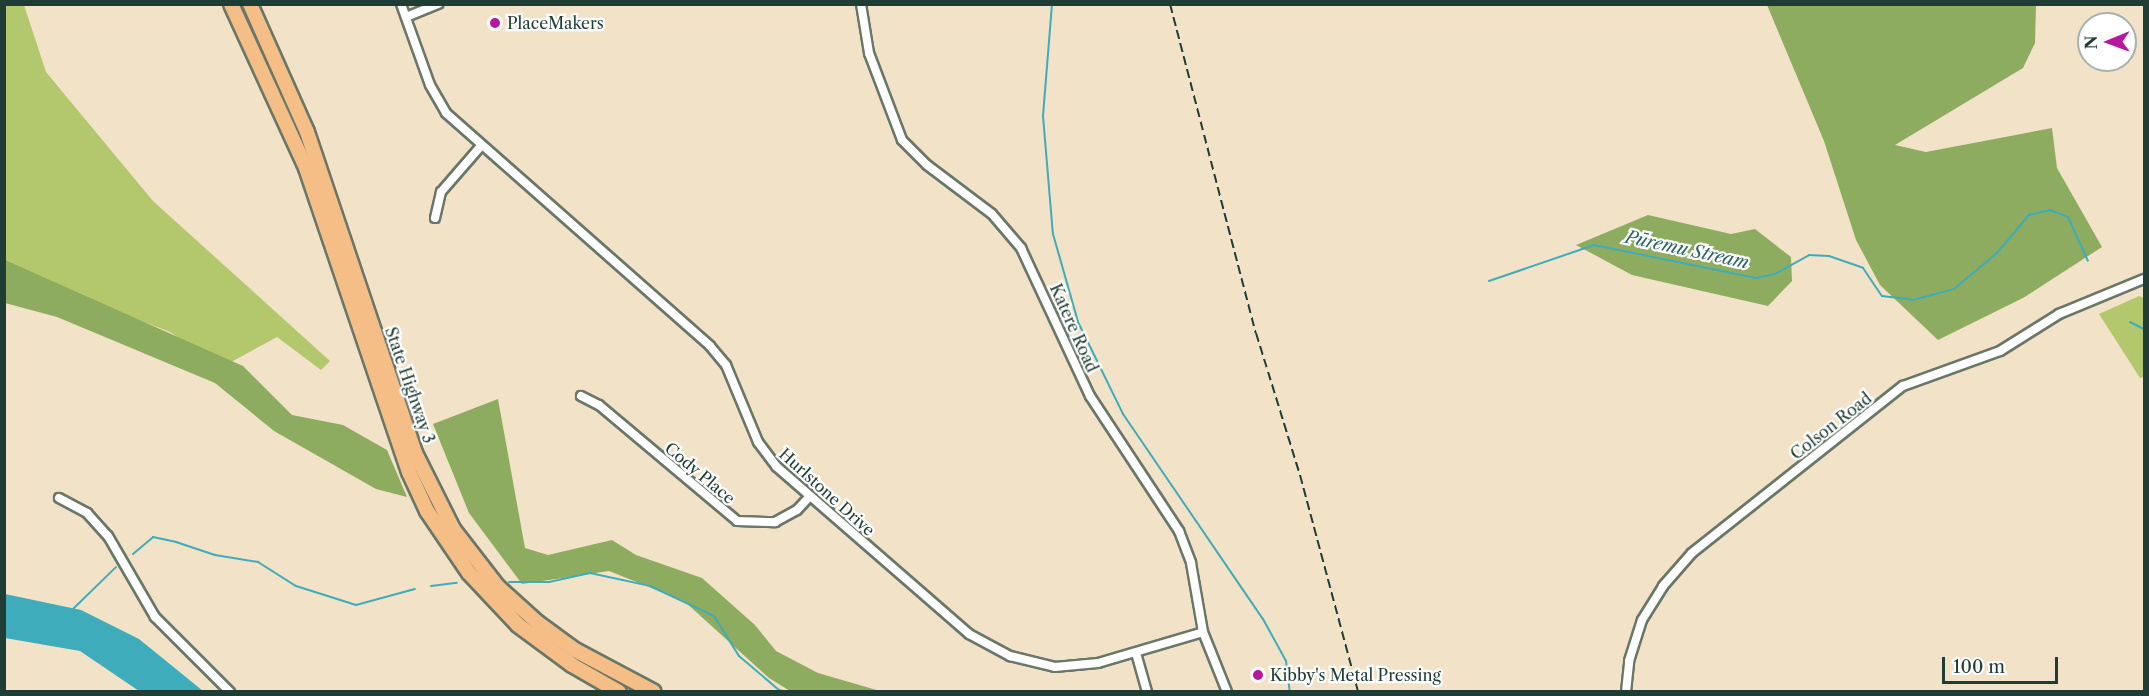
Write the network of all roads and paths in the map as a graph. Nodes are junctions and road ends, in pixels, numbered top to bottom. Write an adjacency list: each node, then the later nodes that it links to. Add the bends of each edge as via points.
1 (231, 4): 8 (highway, State Highway 3)
2 (241, 4): 8 (highway, via 261,50)
3 (250, 4): 19 (highway, State Highway 3, via 307,132 415,453 453,529 498,587 537,623 576,650)
4 (401, 4): 7 (street, Hurlstone Drive)
5 (440, 4): 7 (street)
6 (861, 4): 15 (street, Katere Road, via 869,53 896,130 910,150 992,214 1027,258 1090,396 1184,540)
7 (406, 17): 9 (street, Hurlstone Drive, via 440,105)
8 (269, 82): 18 (highway, State Highway 3, via 306,168 409,472 427,511 469,573 512,620 572,665)
9 (481, 146): 10 (street, via 441,192); 13 (street, Hurlstone Drive, via 710,346 726,365 766,455)
10 (435, 218)
11 (2145, 279): 22 (street, Colson Road, via 2059,314 2000,351 1903,386 1692,553 1663,586 1642,620 1629,661)
12 (580, 396): 13 (street, Cody Place, via 599,405 737,521 775,522 797,510)
13 (810, 496): 16 (street, Hurlstone Drive, via 989,647 1031,663 1055,667 1098,663)
14 (59, 498): 17 (street, via 87,513 108,536 155,617)
15 (1203, 632): 16 (street, Hurlstone Drive); 21 (street, Katere Road)
16 (1136, 653): 20 (street)
17 (230, 692)
18 (620, 692)
19 (654, 692)
20 (1147, 692)
21 (1227, 692)
22 (1626, 692)

